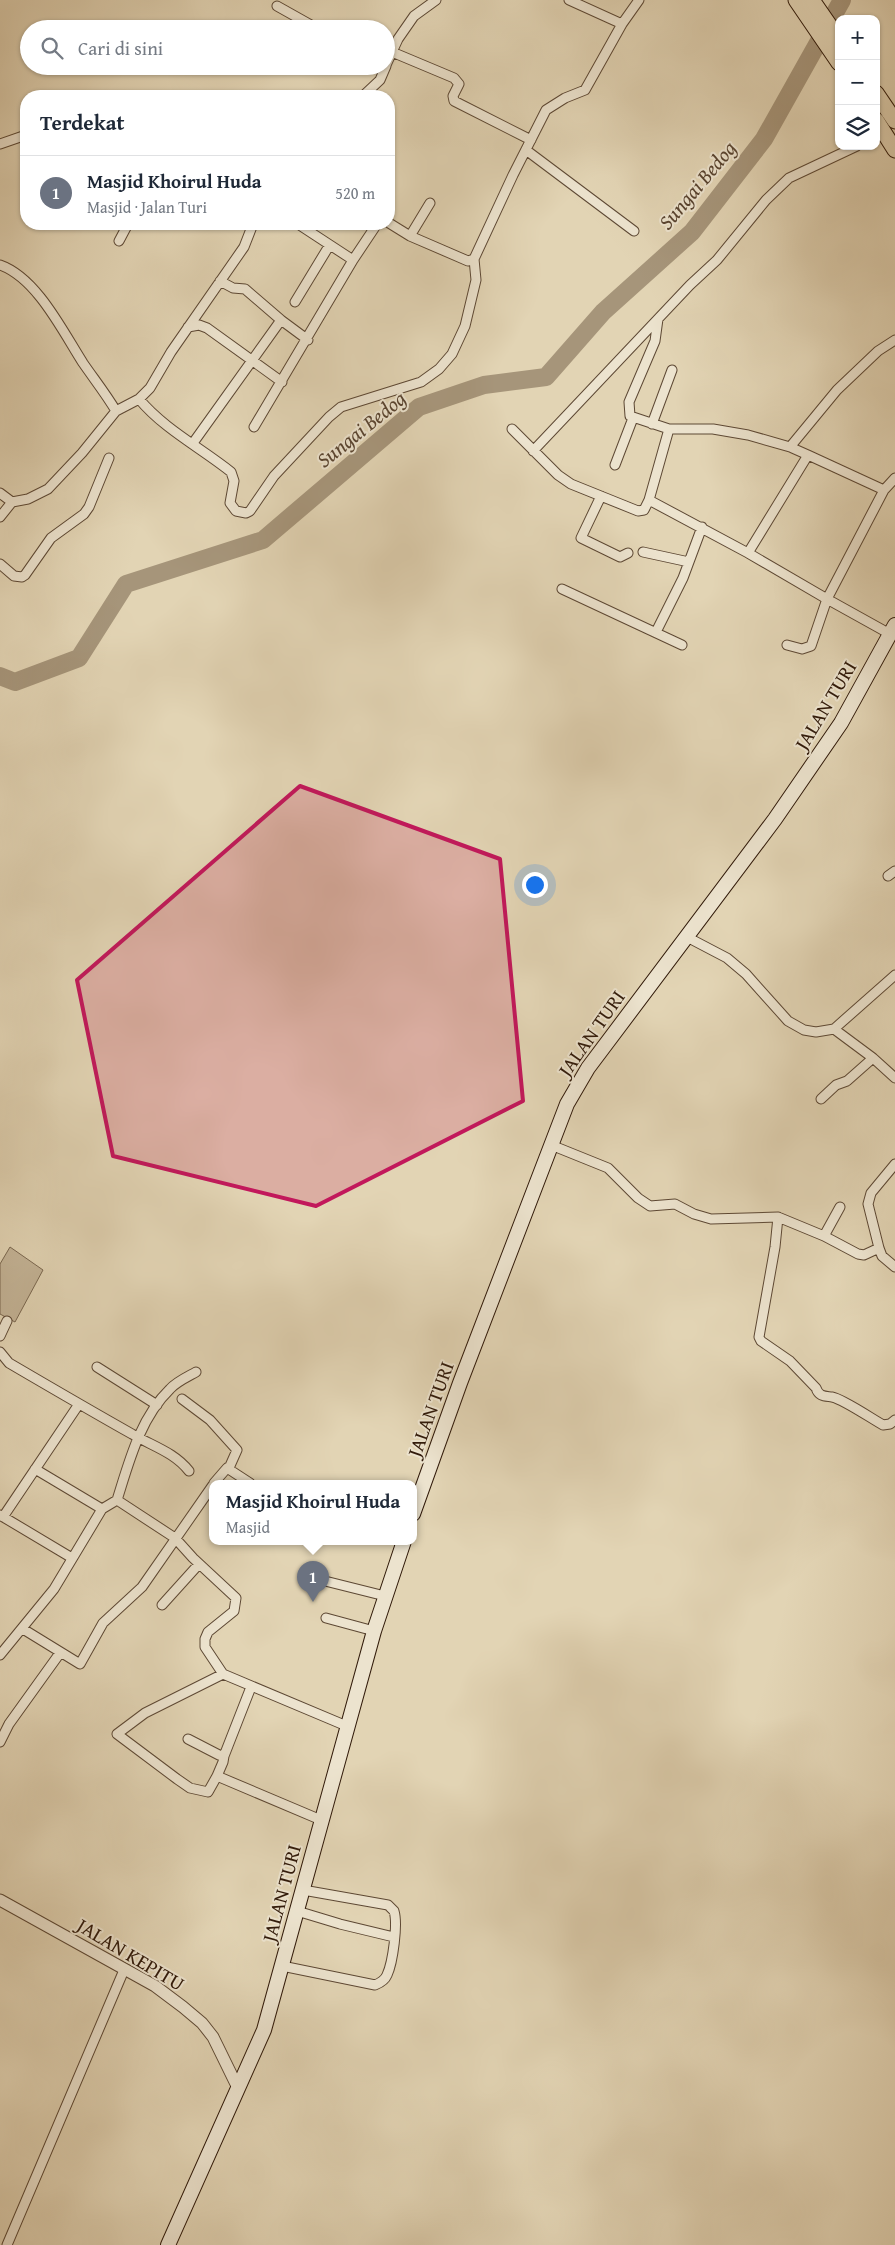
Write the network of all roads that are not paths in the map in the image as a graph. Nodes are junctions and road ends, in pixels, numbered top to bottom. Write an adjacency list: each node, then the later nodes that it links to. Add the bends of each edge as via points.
1 (436, 0): 9 (street, via 414,16)
2 (569, 0): 7 (street)
3 (639, 0): 7 (street)
4 (806, 3): 8 (highway); 11 (highway)
5 (277, 6): 6 (street)
6 (302, 20)
7 (622, 24): 18 (street, via 585,90 546,110)
8 (835, 35)
9 (395, 46)
10 (395, 53): 18 (street, via 454,78 459,83 454,101)
11 (837, 60)
12 (382, 75): 13 (street)
13 (369, 90)
14 (880, 99): 15 (highway)
15 (895, 121)
16 (881, 135): 22 (highway)
17 (20, 137): 19 (street)
18 (531, 140): 20 (street)
19 (0, 144)
20 (526, 150): 29 (street); 33 (street)
21 (848, 150): 38 (street, via 788,178 717,260)
22 (895, 150)
23 (430, 203): 30 (street)
24 (395, 227): 30 (street)
25 (125, 230): 31 (street)
26 (251, 230): 36 (street, via 244,247)
27 (306, 230): 32 (street)
28 (373, 230): 34 (street)
29 (634, 231)
30 (410, 236): 33 (street, via 468,261)
31 (119, 242)
32 (329, 246): 34 (street); 37 (street)
33 (474, 259): 53 (street, via 476,280 464,326 452,354 439,369 421,382 341,407 274,476 250,511 240,513 232,508 234,477 231,472)
34 (353, 260): 41 (street)
35 (0, 265): 47 (street, via 26,282 46,305)
36 (220, 281): 39 (street, via 233,288 245,289); 40 (street)
37 (295, 302)
38 (658, 319): 48 (street, via 655,341 629,402 628,412); 55 (street)
39 (281, 320): 41 (street); 43 (street)
40 (188, 327): 43 (street, via 207,328); 46 (street, via 150,388)
41 (308, 340): 45 (street)
42 (895, 340): 54 (street, via 878,351 837,390)
43 (251, 360): 45 (street); 53 (street)
44 (672, 370): 49 (street)
45 (282, 382): 50 (street)
46 (139, 399): 47 (street); 53 (street, via 149,411)
47 (116, 411): 64 (street, via 48,489 28,499)
48 (633, 418): 49 (street); 58 (street)
49 (652, 424): 51 (street)
50 (254, 427)
51 (669, 428): 54 (street, via 713,429); 63 (street)
52 (512, 429): 55 (street)
53 (192, 443)
54 (790, 447): 56 (street)
55 (533, 451): 62 (street, via 571,484)
56 (808, 455): 60 (street); 68 (street)
57 (109, 458): 71 (street, via 84,514 51,538 25,575 14,576)
58 (615, 465)
59 (895, 478): 60 (street)
60 (884, 490): 73 (street)
61 (0, 493): 64 (street)
62 (601, 496): 63 (street, via 638,511 644,510); 69 (street, via 581,538 620,557)
63 (649, 500): 66 (street)
64 (12, 502): 65 (street)
65 (0, 517)
66 (702, 526): 68 (street); 70 (street)
67 (643, 552): 70 (street)
68 (748, 553): 73 (street)
69 (628, 554)
70 (689, 562): 75 (street)
71 (0, 564)
72 (562, 589): 75 (street)
73 (828, 599): 74 (street); 77 (street, via 811,646 802,650)
74 (892, 630): 78 (main road, JALAN TURI, via 838,728 775,819)
75 (656, 632): 76 (street)
76 (682, 645)
77 (787, 645)
78 (685, 936): 80 (street, via 727,958 746,974 788,1021 804,1030); 84 (main road, JALAN TURI, via 588,1068 567,1104)
79 (895, 975): 80 (street)
80 (834, 1029): 81 (street)
81 (873, 1058): 82 (street); 83 (street)
82 (895, 1078)
83 (821, 1099)
84 (551, 1145): 87 (street, via 608,1168 642,1201 653,1207 675,1204 711,1219); 108 (main road, JALAN TURI)
85 (895, 1164): 89 (street, via 871,1193 868,1204)
86 (840, 1207): 88 (street)
87 (778, 1217): 88 (street); 99 (street, via 759,1337 761,1341 790,1361 823,1397 833,1397 883,1425)
88 (824, 1236): 89 (street, via 861,1255)
89 (879, 1248): 90 (street, via 882,1256)
90 (895, 1267)
91 (7, 1321): 92 (street)
92 (0, 1336)
93 (0, 1352): 97 (street, via 9,1363)
94 (97, 1367): 98 (street)
95 (196, 1372): 98 (street, via 170,1388)
96 (182, 1399): 101 (street, via 210,1420 237,1450)
97 (78, 1404): 100 (street); 102 (street)
98 (158, 1405): 100 (street)
99 (895, 1420)
100 (138, 1438): 103 (street, via 162,1448); 107 (street)
101 (229, 1468): 104 (street, via 225,1468); 105 (street)
102 (35, 1469): 109 (street); 110 (street)
103 (189, 1471)
104 (217, 1480)
105 (246, 1480)
106 (209, 1491): 111 (street)
107 (117, 1500): 109 (street); 111 (street)
108 (417, 1503)
109 (102, 1509): 113 (street)
110 (2, 1516): 113 (street)
111 (175, 1538): 114 (street); 121 (street, via 138,1592 103,1623 80,1664)
112 (403, 1545): 116 (main road, JALAN TURI)
113 (72, 1558): 119 (street, via 54,1589)
114 (199, 1564): 117 (street); 123 (street, via 236,1598 234,1611 208,1632 205,1639 205,1647)
115 (309, 1577): 116 (street)
116 (385, 1596): 120 (main road, JALAN TURI)
117 (162, 1606)
118 (326, 1618): 120 (street)
119 (23, 1629): 121 (street); 122 (street)
120 (374, 1631): 125 (main road, JALAN TURI)
121 (60, 1653): 127 (street, via 9,1724)
122 (0, 1655)
123 (223, 1674): 124 (street); 129 (street, via 145,1713 117,1734 190,1788 208,1792)
124 (251, 1687): 125 (street); 128 (street)
125 (349, 1727): 130 (main road, JALAN TURI)
126 (188, 1739): 128 (street)
127 (0, 1742)
128 (224, 1756): 129 (street)
129 (217, 1776): 130 (street)
130 (321, 1820): 131 (main road, JALAN TURI)
131 (303, 1890): 133 (main road, JALAN TURI); 134 (street, via 388,1905 396,1917)
132 (0, 1900): 136 (street, JALAN KEPITU)
133 (297, 1911): 134 (street); 135 (main road, JALAN TURI)
134 (394, 1937): 135 (street, via 388,1974 375,1985)
135 (282, 1966): 138 (main road, JALAN TURI, via 264,2030)
136 (124, 1970): 137 (street, JALAN KEPITU, via 155,1986 202,2023); 140 (street)
137 (223, 2055): 138 (street, via 238,2066 244,2067); 139 (street, JALAN KEPITU)
138 (250, 2062): 139 (main road, JALAN TURI)
139 (238, 2088): 141 (main road, JALAN TURI)
140 (7, 2245)
141 (168, 2245)

